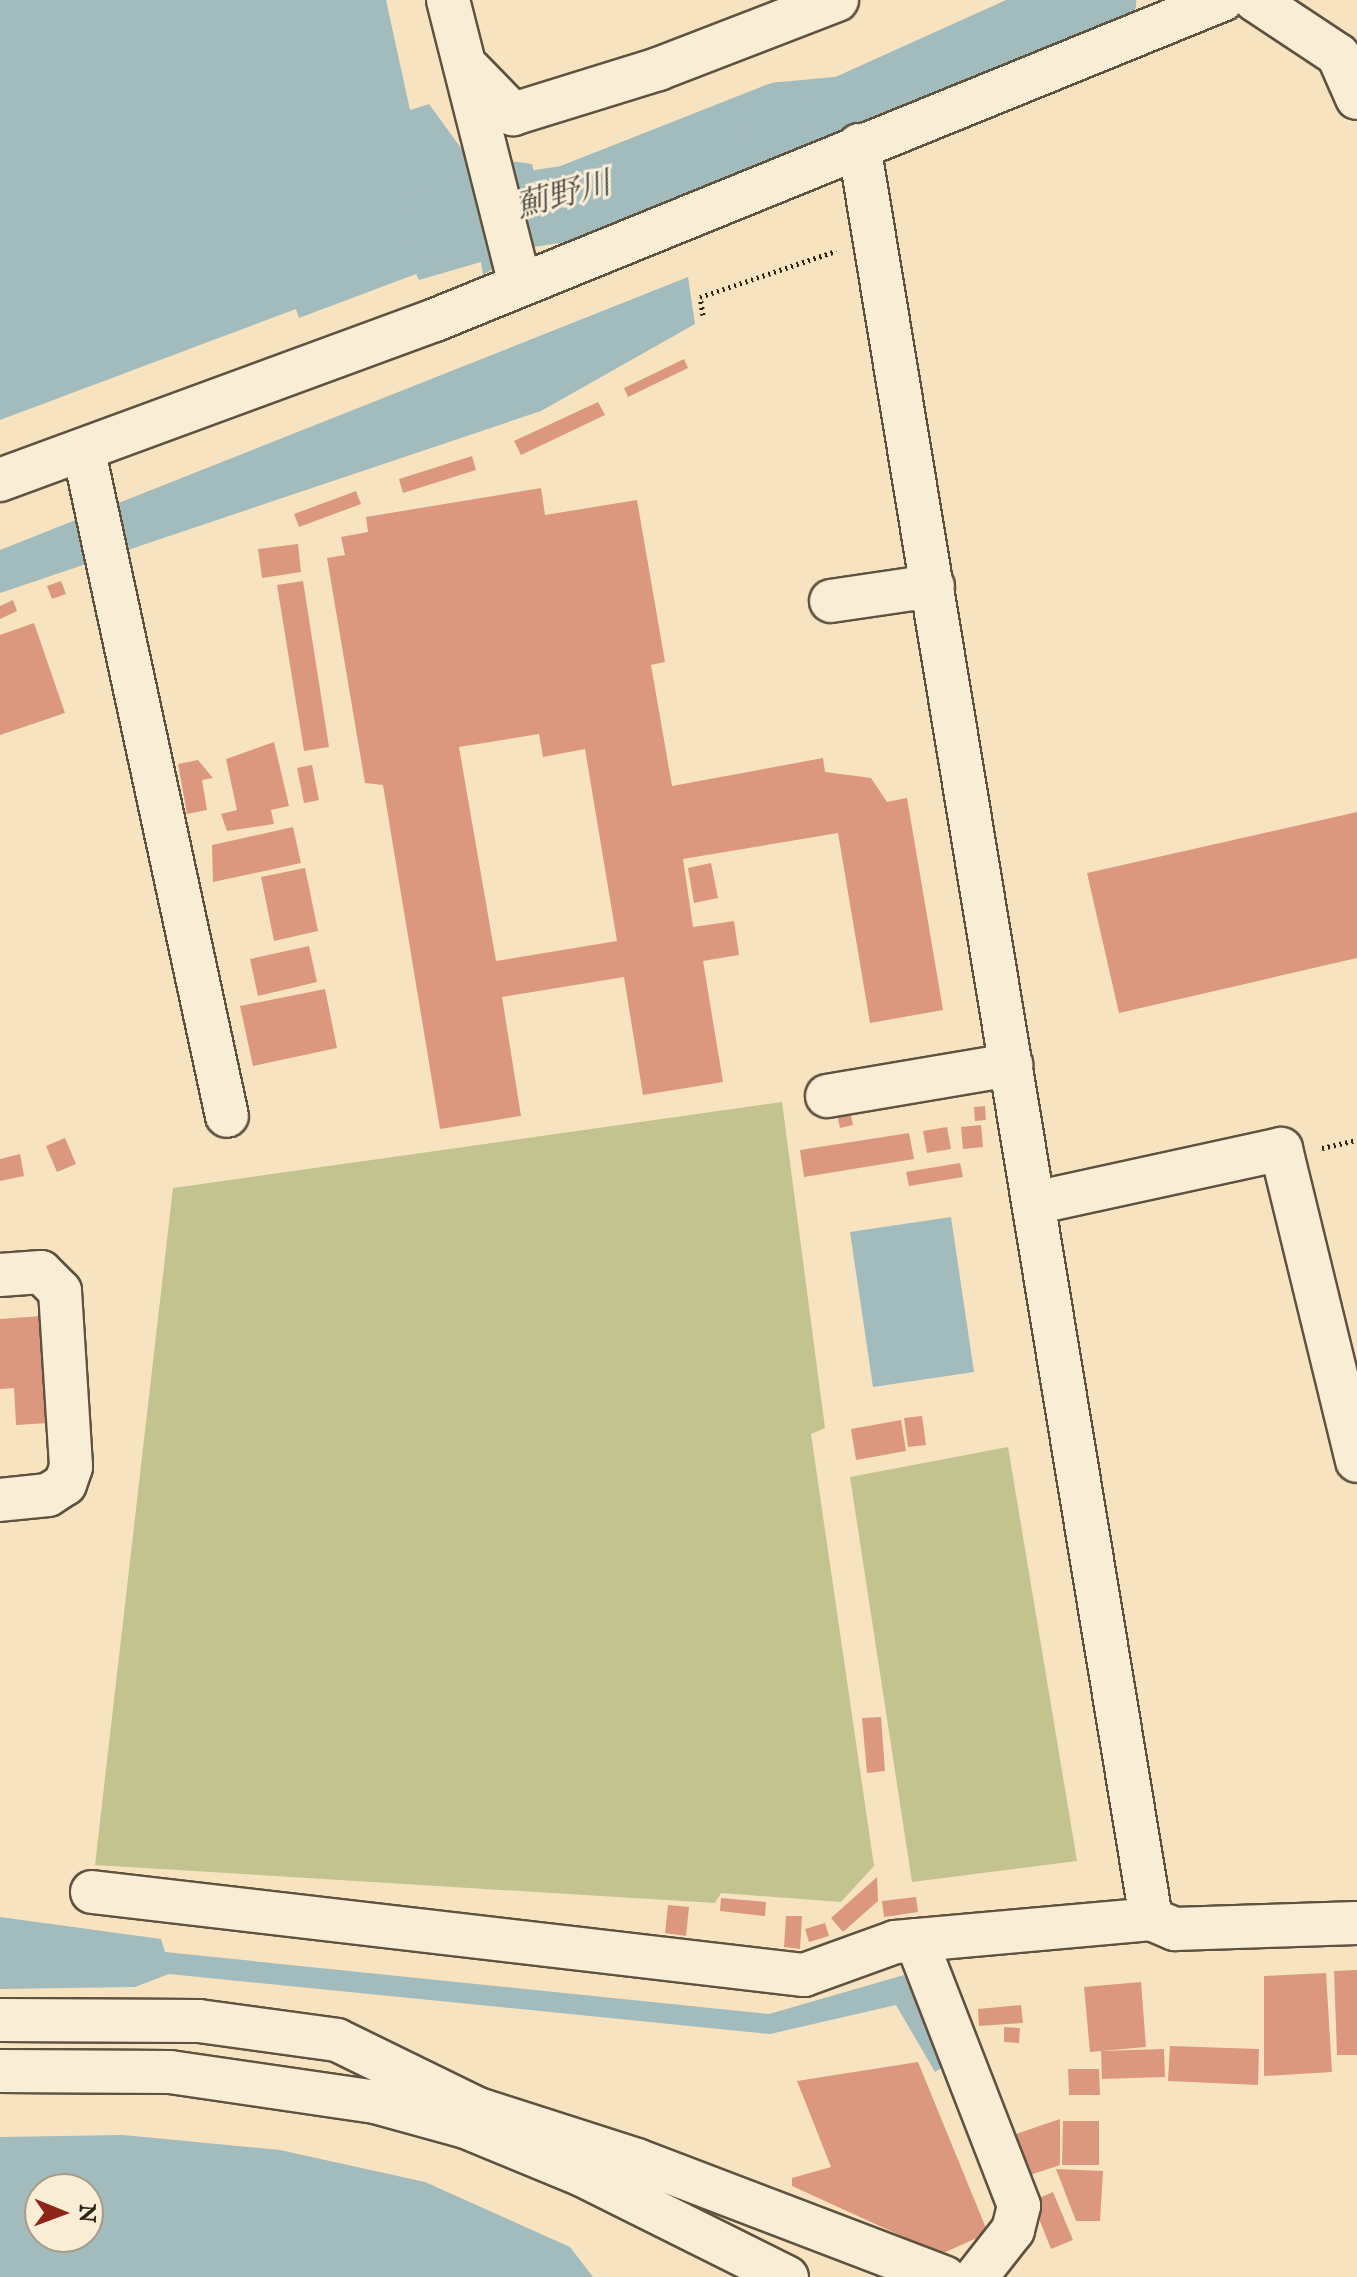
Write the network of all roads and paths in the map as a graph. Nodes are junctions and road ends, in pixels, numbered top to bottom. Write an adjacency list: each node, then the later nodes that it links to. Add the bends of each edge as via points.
1 (448, 0): 5 (street)
2 (837, 0): 5 (street, via 658,69 513,114)
3 (1222, 0): 7 (street)
4 (1255, 0): 6 (street, via 1338,55)
5 (470, 70): 9 (street, via 476,114)
6 (1357, 98)
7 (859, 145): 8 (street); 9 (street)
8 (875, 238): 10 (path, via 700,297); 13 (street)
9 (520, 285): 11 (street)
10 (703, 315)
11 (84, 452): 12 (street); 17 (street)
12 (0, 480)
13 (933, 586): 14 (street); 15 (street)
14 (831, 601)
15 (1011, 1065): 16 (street); 18 (street)
16 (827, 1096)
17 (227, 1116)
18 (1034, 1203): 20 (street, via 1281,1149); 23 (street)
19 (0, 1275): 21 (street, via 41,1272 60,1291 71,1467 65,1484 48,1495)
20 (1357, 1461)
21 (0, 1500)
22 (92, 1892): 25 (street, via 804,1975)
23 (1151, 1919): 24 (street, via 1175,1929); 25 (street)
24 (1357, 1923)
25 (916, 1940): 31 (street, via 1019,2206 1013,2230)
26 (0, 2020): 28 (street, via 199,2021 337,2040)
27 (0, 2071): 28 (street, via 170,2072 312,2089)
28 (519, 2136): 29 (street); 30 (street, via 637,2160)
29 (787, 2277)
30 (944, 2277)
31 (976, 2277)

